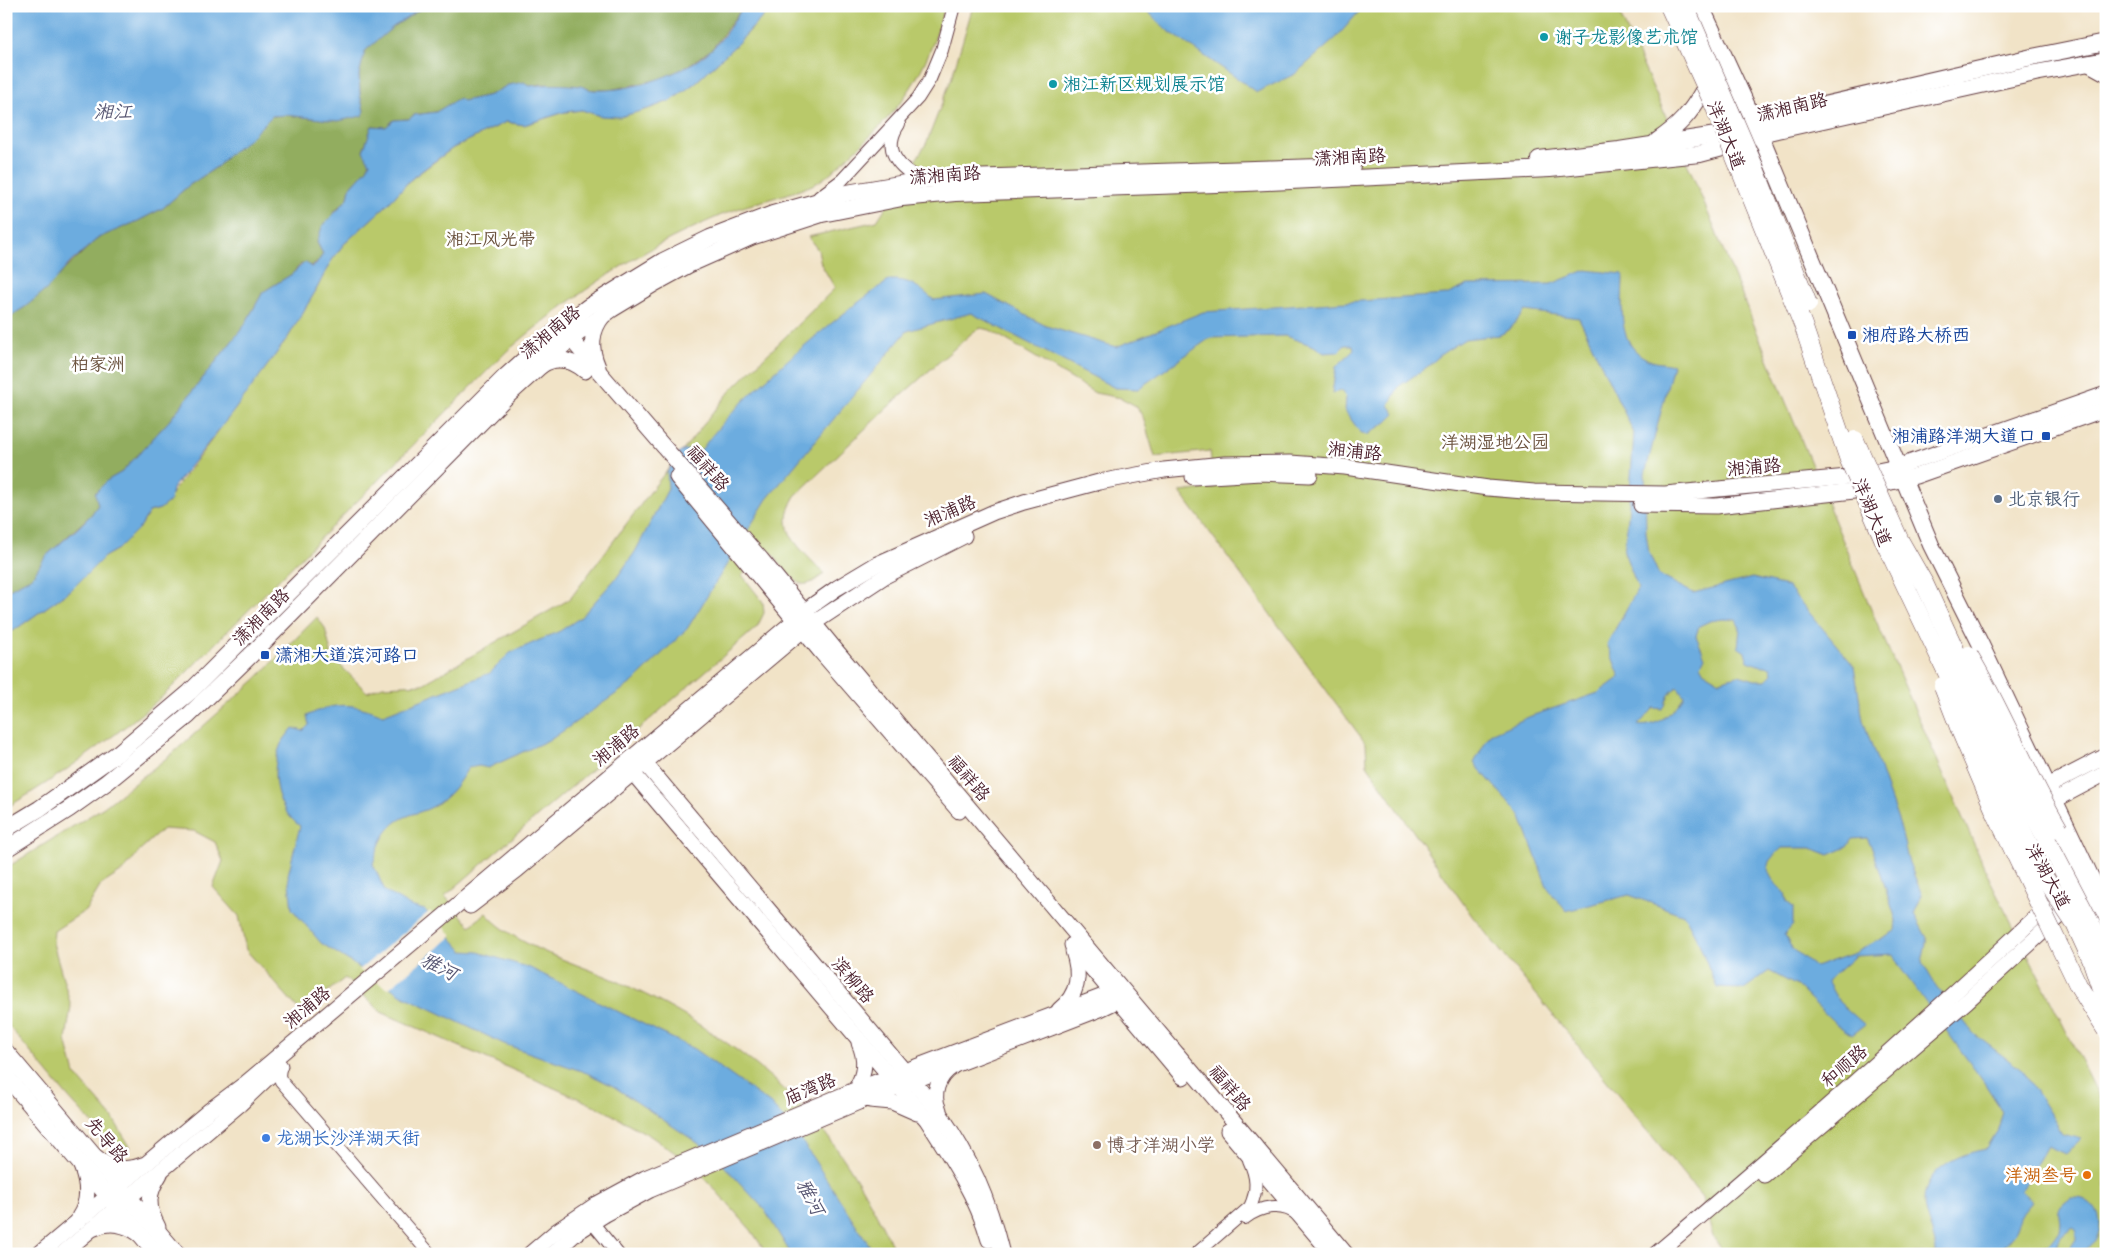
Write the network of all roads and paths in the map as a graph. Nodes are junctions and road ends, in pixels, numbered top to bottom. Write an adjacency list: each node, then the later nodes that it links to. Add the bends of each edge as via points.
1 (954, 6): 16 (street, via 942,50 918,98 842,180)
2 (958, 6): 15 (street, via 932,81 893,137 892,148 898,164)
3 (1663, 6): 11 (main road)
4 (1669, 6): 29 (highway, 洋湖大道, bridge, via 1713,103 1803,325 1849,460)
5 (1685, 6): 30 (highway, 洋湖大道, bridge, via 1754,166 1812,315 1860,454 1900,541)
6 (1701, 6): 12 (main road, 洋湖大道)
7 (2106, 42): 12 (main road, 潇湘南路, via 2032,57)
8 (2106, 60): 9 (main road, 潇湘南路)
9 (2086, 64): 10 (street); 12 (main road, 潇湘南路)
10 (2106, 75)
11 (1703, 91): 13 (main road); 14 (main road, via 1675,130)
12 (1757, 128): 13 (main road, 潇湘南路); 25 (main road, 洋湖大道)
13 (1727, 140): 14 (main road, 潇湘南路); 17 (main road, 潇湘南路, via 1700,154 1550,169 954,193 902,198 822,214 751,237 688,265); 26 (main road)
14 (1653, 144): 15 (main road, 潇湘南路, via 1536,159)
15 (923, 180): 16 (main road, 潇湘南路, via 847,193)
16 (807, 204): 18 (main road, 潇湘南路, via 773,214 686,250 598,300)
17 (608, 311): 18 (main road, 潇湘南路); 21 (main road, via 597,323 592,339 594,359)
18 (562, 336): 19 (main road, 潇湘南路); 20 (main road, 福祥路); 21 (main road, 福祥路); 43 (main road, 潇湘南路, via 498,384 190,692 118,753)
19 (538, 368): 20 (main road, via 546,362 563,360 578,365); 44 (main road, 潇湘南路, via 188,716 107,782)
20 (586, 372): 24 (main road, 福祥路)
21 (607, 381): 24 (main road, 福祥路)
22 (2106, 394): 25 (main road, 湘浦路)
23 (2106, 409): 25 (main road, 湘浦路)
24 (666, 456): 28 (main road, 福祥路)
25 (1900, 473): 26 (main road, 湘浦路); 40 (main road, 洋湖大道, via 1931,545)
26 (1851, 484): 27 (main road, 湘浦路, via 1716,506 1659,499); 46 (main road, via 1992,782)
27 (1623, 500): 31 (main road, 湘浦路, via 1488,488 1345,467 1290,463 1224,464 1164,470 1099,482 994,512 905,550); 32 (main road, 湘浦路, via 1500,499 1323,475 1261,473 1176,479 1107,490 995,522 916,559)
28 (774, 584): 31 (main road, via 796,596 805,597); 33 (main road, 福祥路); 34 (main road, via 779,614)
29 (1905, 585): 54 (highway, 洋湖大道, bridge, via 2045,878 2075,924); 58 (highway, bridge, via 1996,814 2078,985)
30 (1925, 585): 48 (highway, bridge, via 1976,667); 50 (highway, 洋湖大道, bridge, via 2015,779 2093,928)
31 (837, 588): 33 (main road, 湘浦路)
32 (839, 605): 33 (main road, 湘浦路); 35 (main road, via 827,625)
33 (804, 621): 34 (main road, 湘浦路); 35 (main road, 福祥路)
34 (771, 648): 35 (main road, via 803,645); 36 (main road, 湘浦路); 38 (main road, 湘浦路)
35 (829, 652): 49 (main road, 福祥路); 51 (main road, 福祥路)
36 (678, 735): 38 (main road, 湘浦路); 41 (main road, via 668,747 662,764)
37 (2106, 756): 40 (main road)
38 (635, 763): 41 (main road, 滨柳路); 42 (main road, 湘浦路); 45 (main road, 湘浦路)
39 (2106, 773): 40 (main road)
40 (2051, 793): 47 (main road, 洋湖大道)
41 (662, 795): 42 (main road, via 628,789 612,792); 59 (main road, 滨柳路); 60 (main road, 滨柳路)
42 (603, 798): 45 (main road, 湘浦路, via 517,870)
43 (6, 829)
44 (6, 849)
45 (460, 908): 52 (main road, 湘浦路)
46 (2057, 908): 53 (main road); 61 (main road, 和顺路)
47 (2106, 908)
48 (2106, 923)
49 (1071, 944): 51 (main road, 福祥路); 55 (main road, via 1079,974 1077,986 1064,1006)
50 (2106, 960)
51 (1119, 994): 55 (main road, 庙湾路); 56 (main road, 庙湾路); 57 (main road, 福祥路); 97 (main road, 福祥路)
52 (355, 997): 64 (main road, 湘浦路); 74 (main road, 湘浦路)
53 (2106, 999)
54 (2106, 1004)
55 (1046, 1018): 63 (main road, 庙湾路)
56 (1078, 1018): 57 (main road, via 1126,1017); 63 (main road, 庙湾路)
57 (1141, 1028): 71 (main road, 福祥路)
58 (2106, 1030)
59 (857, 1037): 67 (main road, 滨柳路); 69 (main road, via 865,1070)
60 (879, 1040): 63 (main road, via 904,1058); 66 (main road, 滨柳路)
61 (1912, 1040): 98 (main road, 和顺路); 99 (main road, 和顺路)
62 (6, 1052): 72 (main road, 先导路)
63 (948, 1061): 66 (main road, 庙湾路); 70 (main road, via 937,1089)
64 (280, 1067): 68 (main road, 湘浦路); 87 (street, via 281,1081)
65 (6, 1076): 73 (main road, 先导路)
66 (909, 1076): 67 (main road, 庙湾路); 70 (main road, 滨柳路)
67 (894, 1081): 69 (main road, 庙湾路); 70 (main road, 滨柳路)
68 (264, 1082): 75 (main road, 湘浦路); 86 (street, via 280,1088)
69 (858, 1096): 70 (main road, via 892,1102); 77 (main road, 庙湾路, bridge)
70 (935, 1120): 92 (main road, 滨柳路, via 976,1205); 93 (main road, 滨柳路, via 973,1166)
71 (1245, 1152): 78 (main road, 福祥路); 94 (street, via 1256,1181 1254,1199 1250,1207)
72 (92, 1153): 74 (main road, via 118,1168 130,1169); 76 (main road, 先导路)
73 (74, 1156): 76 (main road, 先导路); 79 (main road, via 82,1167 88,1191)
74 (150, 1160): 76 (main road, 湘浦路)
75 (167, 1166): 76 (main road, 湘浦路); 81 (main road, via 155,1181 149,1201 151,1213)
76 (119, 1196): 79 (main road, 湘浦路); 80 (main road, 先导路); 81 (main road, 先导路)
77 (591, 1215): 88 (main road, 庙湾路, via 557,1231); 89 (main road, 庙湾路); 90 (street); 91 (street)
78 (1303, 1219): 95 (street, via 1279,1207 1260,1209); 96 (main road, 福祥路)
79 (79, 1230): 80 (main road, via 110,1224 126,1227); 82 (main road, 湘浦路); 83 (main road, 湘浦路)
80 (143, 1236): 84 (main road, 先导路)
81 (164, 1237): 85 (main road, 先导路)
82 (39, 1254)
83 (62, 1254)
84 (157, 1254)
85 (177, 1254)
86 (423, 1254)
87 (430, 1254)
88 (530, 1254)
89 (553, 1254)
90 (612, 1254)
91 (618, 1254)
92 (993, 1254)
93 (1002, 1254)
94 (1196, 1254)
95 (1203, 1254)
96 (1332, 1254)
97 (1346, 1254)
98 (1656, 1254)
99 (1671, 1254)

